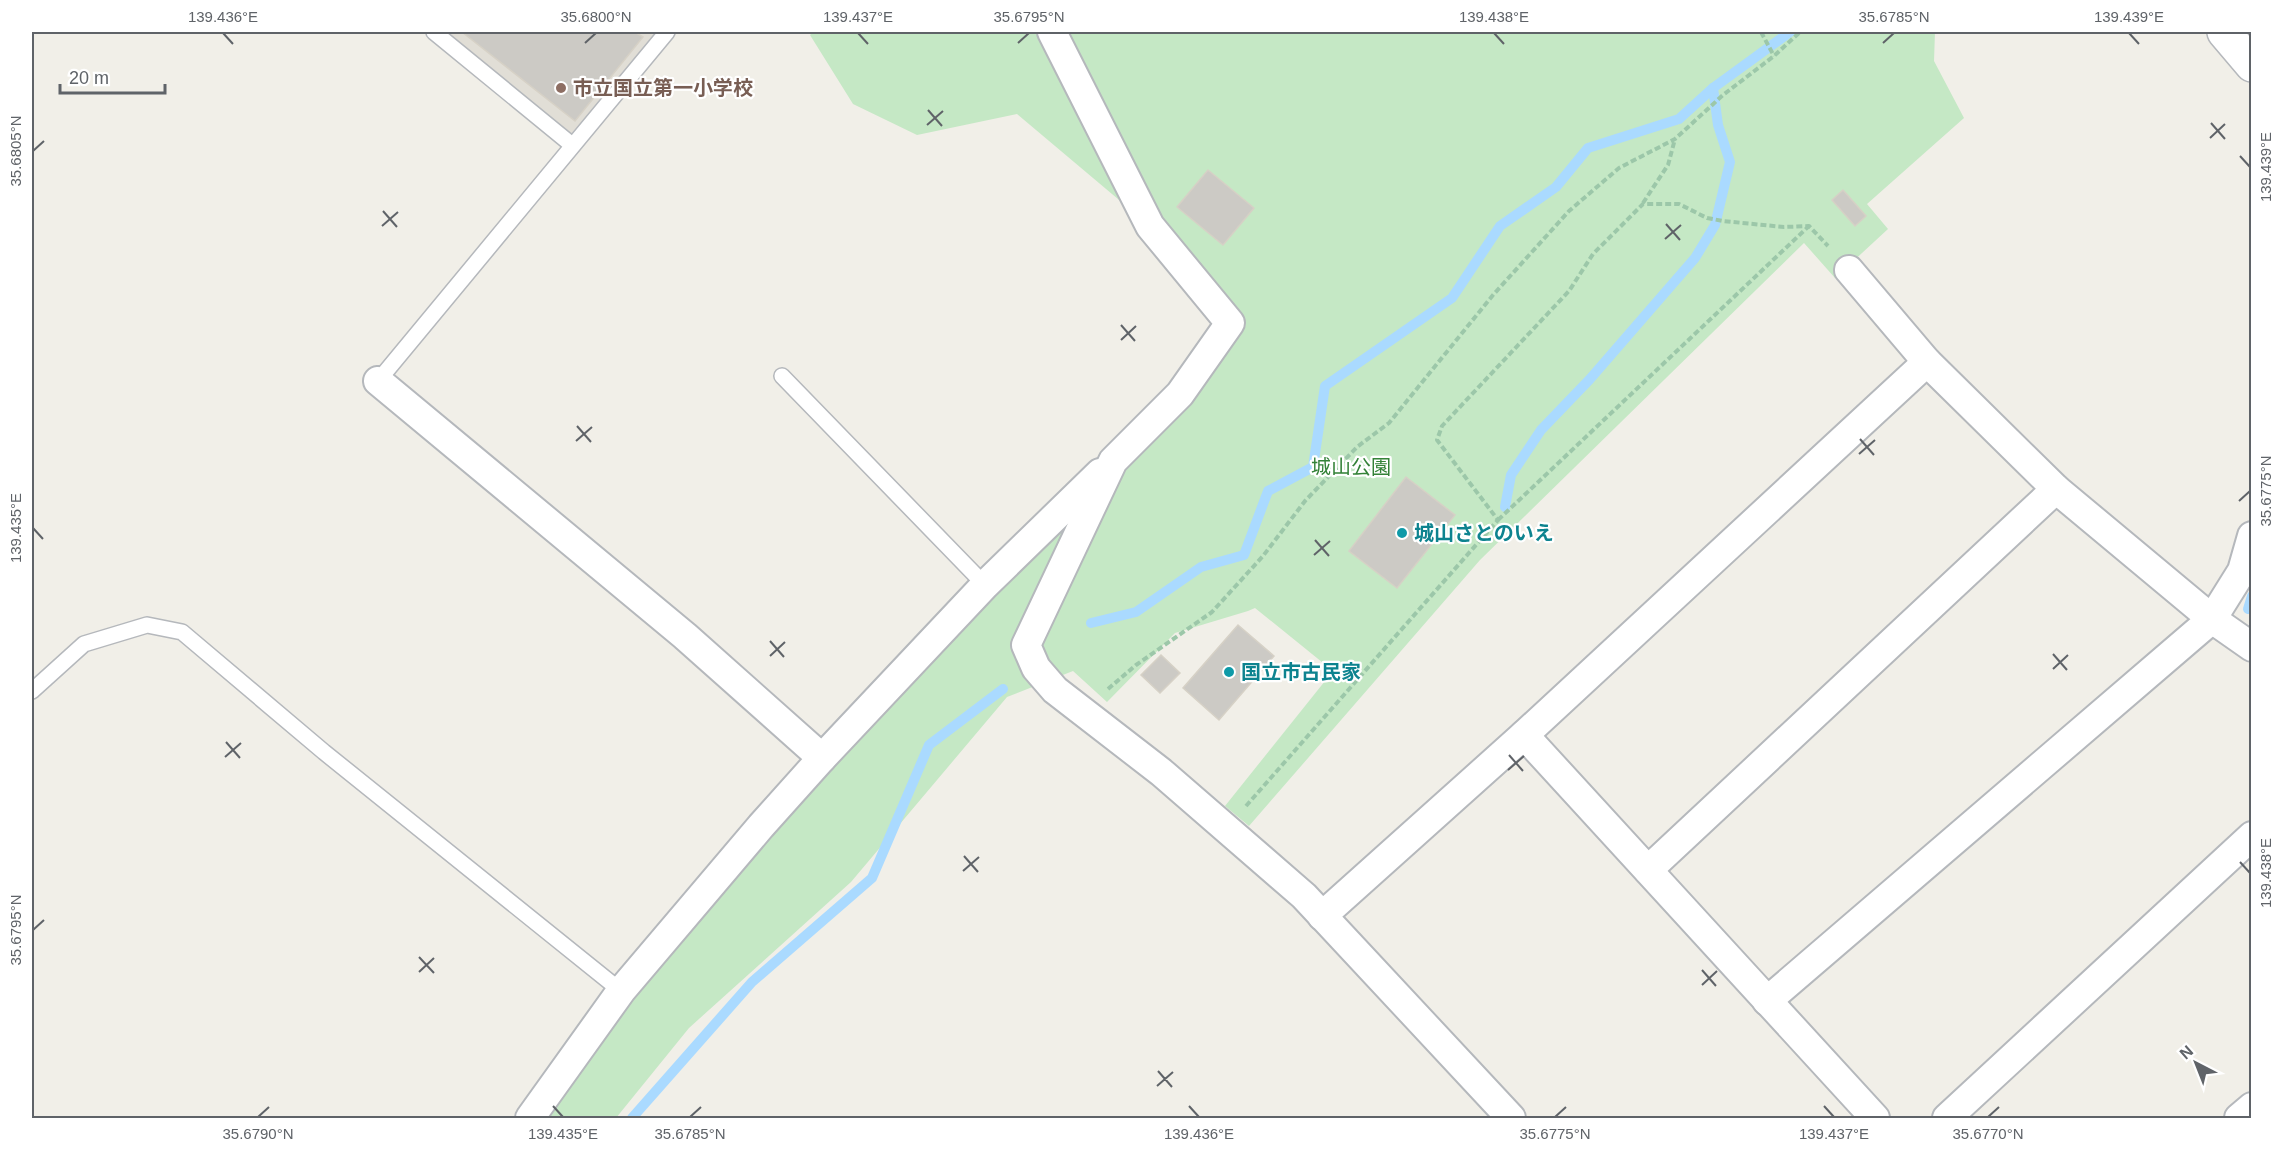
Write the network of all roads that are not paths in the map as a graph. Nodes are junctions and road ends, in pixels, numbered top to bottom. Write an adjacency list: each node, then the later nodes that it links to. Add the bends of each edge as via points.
1 (434, 32): 6 (lane)
2 (667, 32): 6 (lane)
3 (1052, 32): 11 (street, via 1150,226 1230,323 1180,394)
4 (2224, 32): 5 (street)
5 (2252, 64)
6 (572, 145): 10 (lane)
7 (1849, 270): 8 (street)
8 (1927, 362): 12 (street); 18 (street)
9 (782, 376): 14 (lane)
10 (378, 381): 19 (street, via 685,636)
11 (1113, 461): 14 (street); 22 (street, via 1026,645 1036,668 1055,690 1161,772)
12 (2056, 489): 15 (street); 21 (street)
13 (2252, 536): 15 (street, via 2242,571)
14 (985, 585): 19 (street)
15 (2212, 619): 16 (street); 24 (street)
16 (2252, 647)
17 (32, 691): 23 (lane, via 84,644 147,625 182,632 324,752)
18 (1524, 735): 21 (street); 22 (street)
19 (822, 758): 23 (street)
20 (2252, 836): 29 (street)
21 (1648, 870): 24 (street)
22 (1322, 916): 27 (street)
23 (621, 991): 26 (street)
24 (1767, 1001): 28 (street)
25 (2252, 1107): 30 (street)
26 (530, 1119)
27 (1511, 1119)
28 (1875, 1119)
29 (1947, 1119)
30 (2239, 1119)

